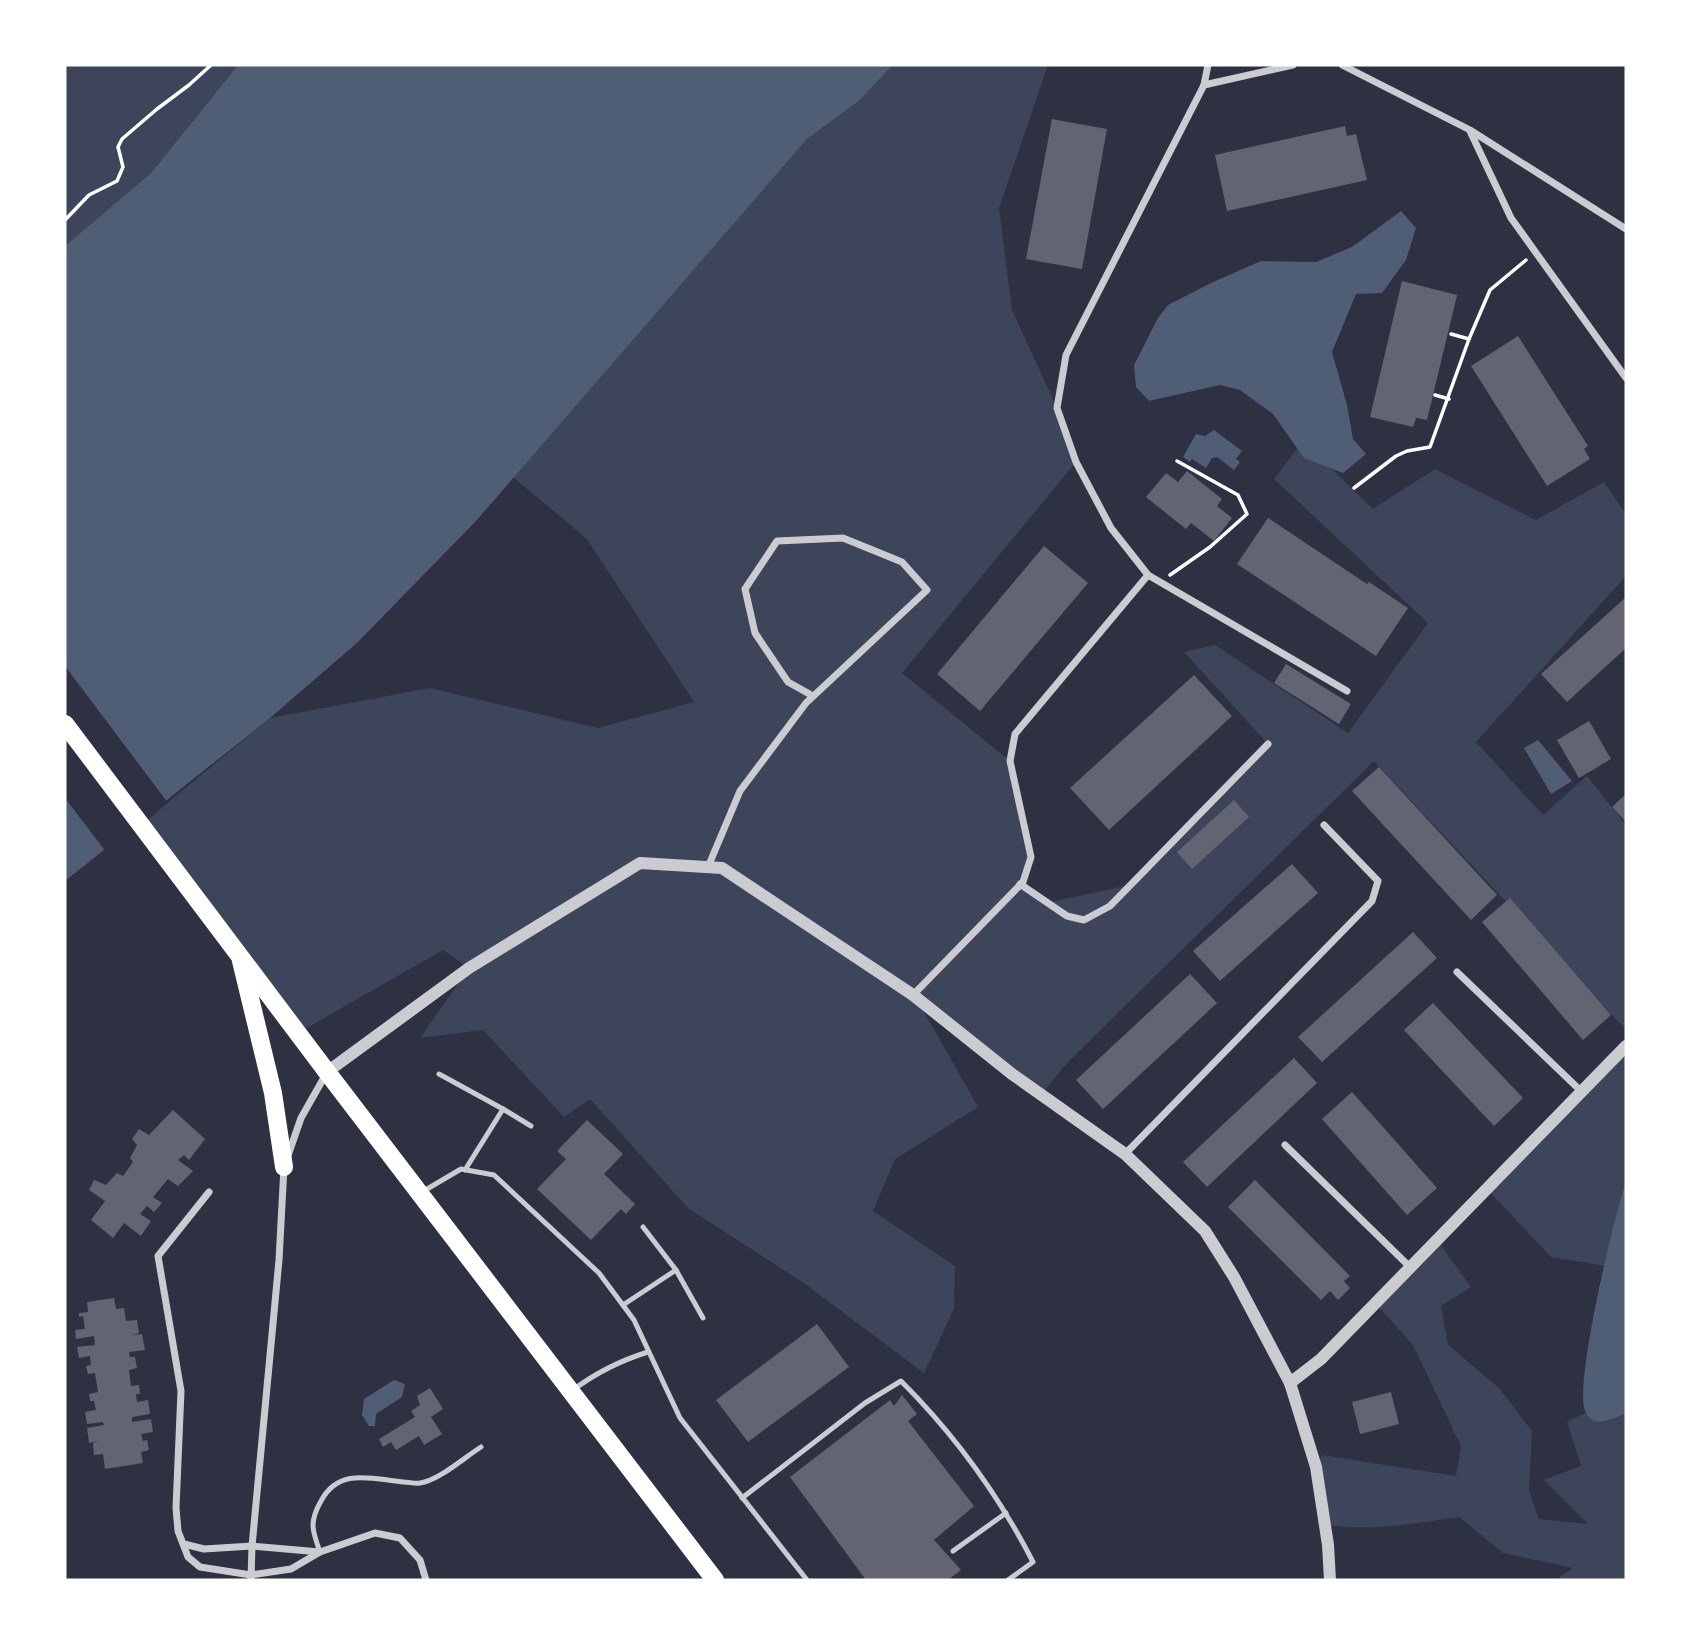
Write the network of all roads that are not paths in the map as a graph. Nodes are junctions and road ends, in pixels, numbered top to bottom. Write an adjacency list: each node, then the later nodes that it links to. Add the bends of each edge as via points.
1 (1208, 65): 4 (street)
2 (1293, 65): 4 (street)
3 (1342, 65): 5 (street)
4 (1204, 85): 8 (street, via 1066,355 1057,408 1076,462 1111,528)
5 (1470, 130): 6 (street); 7 (street, via 1511,218)
6 (1626, 229)
7 (1626, 378)
8 (1148, 575): 9 (street); 15 (street, via 1015,734 1010,761 1031,857)
9 (1347, 691)
10 (813, 696): 10 (street, via 927,590 902,562 843,538 777,541 745,589 755,633 789,682); 14 (street, via 740,791)
11 (65, 724): 16 (main road)
12 (1268, 744): 15 (street, via 1110,906 1084,920 1067,916)
13 (1324, 825): 26 (street, via 1378,881 1372,901)
14 (708, 867): 18 (street, via 722,868); 20 (street, via 640,863 469,968)
15 (1020, 884): 18 (street)
16 (240, 955): 20 (main road); 27 (main road, via 273,1093)
17 (1457, 972): 22 (street)
18 (913, 995): 26 (street, via 1012,1074)
19 (1626, 1046): 22 (street)
20 (327, 1072): 27 (street, via 301,1118); 30 (main road)
21 (439, 1074): 23 (lane)
22 (1582, 1091): 32 (street)
23 (503, 1109): 24 (lane); 28 (lane)
24 (531, 1126)
25 (1285, 1145): 32 (street)
26 (1125, 1154): 37 (street, via 1205,1231)
27 (285, 1167): 43 (street)
28 (465, 1170): 30 (lane); 34 (lane, via 494,1175 599,1273)
29 (209, 1192): 42 (street, via 158,1256 181,1391 176,1508)
30 (419, 1193): 38 (main road)
31 (643, 1227): 33 (lane)
32 (1410, 1267): 37 (street, via 1321,1359)
33 (676, 1270): 34 (lane); 35 (lane)
34 (623, 1305): 36 (lane)
35 (703, 1318)
36 (648, 1352): 38 (lane, via 615,1363); 40 (lane, via 680,1418)
37 (1290, 1383): 51 (street, via 1316,1467)
38 (571, 1392): 48 (main road)
39 (481, 1447): 45 (lane, via 420,1483 355,1477 335,1482 317,1508 311,1528)
40 (742, 1498): 41 (lane, via 865,1403 901,1381 975,1466); 49 (lane)
41 (1006, 1513): 44 (lane); 50 (lane, via 1033,1562)
42 (184, 1544): 43 (street, via 204,1549); 46 (street, via 188,1557 200,1567)
43 (252, 1546): 45 (street); 46 (street)
44 (953, 1550)
45 (320, 1552): 46 (street, via 291,1569); 47 (street, via 375,1533 400,1538 420,1560)
46 (251, 1578)
47 (426, 1580)
48 (715, 1580)
49 (807, 1580)
50 (1008, 1580)
51 (1330, 1580)

